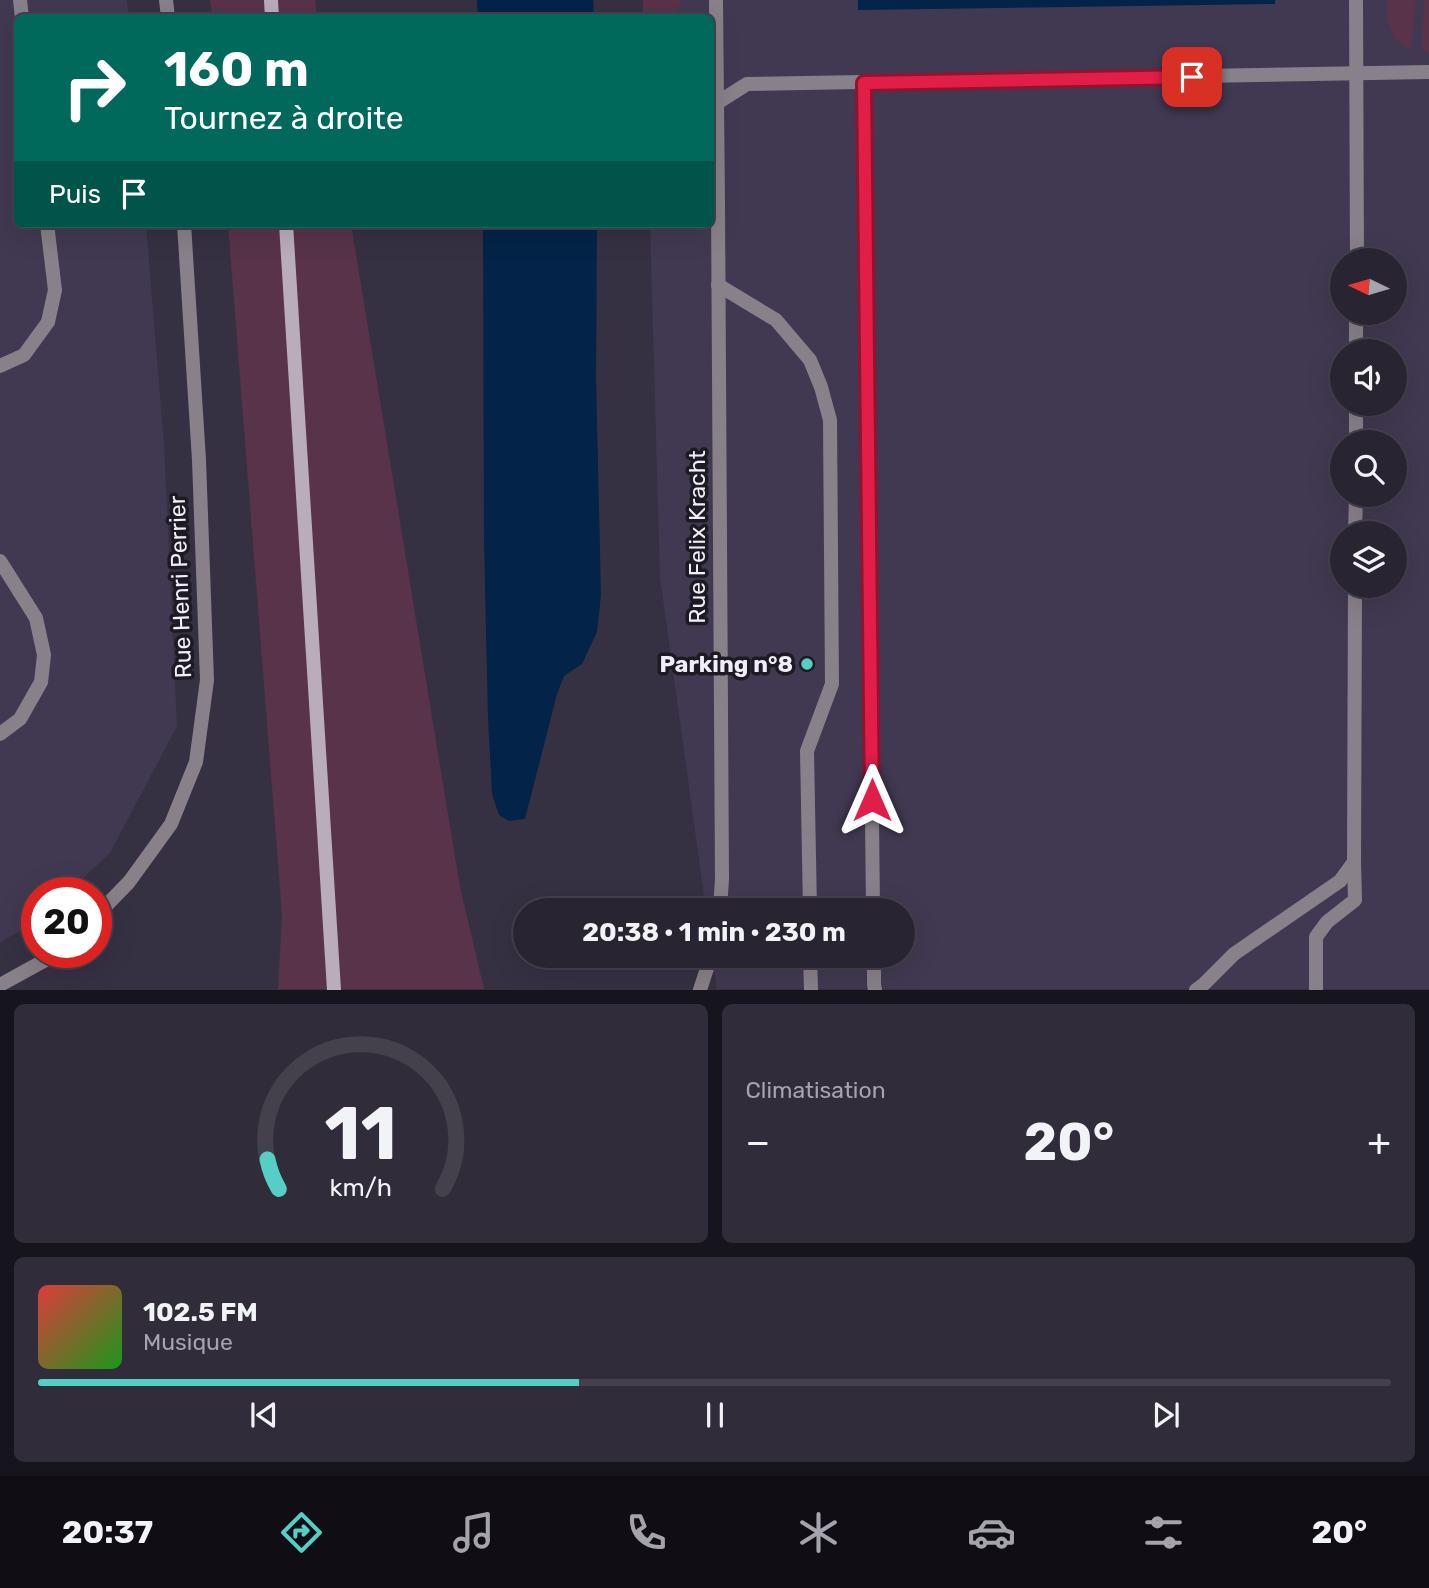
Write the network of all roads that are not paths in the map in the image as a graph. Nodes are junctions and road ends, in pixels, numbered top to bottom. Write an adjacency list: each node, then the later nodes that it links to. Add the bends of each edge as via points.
1 (716, 0): 6 (street, Rue Felix Kracht)
2 (1356, 0): 4 (street)
3 (1429, 72): 4 (street)
4 (1357, 75): 5 (street); 10 (street)
5 (864, 83): 6 (street, via 747,84); 19 (street)
6 (717, 103): 11 (street, Rue Felix Kracht)
7 (47, 228): 12 (street, via 55,290 48,322 24,355)
8 (184, 228): 20 (street, Rue Henri Perrier, via 207,680 197,762 171,824)
9 (286, 228): 26 (main road)
10 (1357, 248)
11 (718, 285): 17 (street, Rue Felix Kracht); 18 (street, via 776,320 810,360 830,420 832,684 807,751)
12 (0, 366)
13 (0, 561): 15 (street, via 36,618 44,654 41,682 20,719)
14 (1355, 598): 16 (street)
15 (0, 734)
16 (1354, 862): 30 (street, via 1339,881 1234,954); 31 (street, via 1355,900 1315,937)
17 (721, 898)
18 (810, 898)
19 (873, 898)
20 (112, 900)
21 (31, 968): 25 (street)
22 (707, 968): 27 (street)
23 (810, 968): 28 (street)
24 (874, 968): 29 (street)
25 (0, 985)
26 (334, 989)
27 (700, 989)
28 (811, 989)
29 (876, 989)
30 (1196, 989)
31 (1316, 989)

